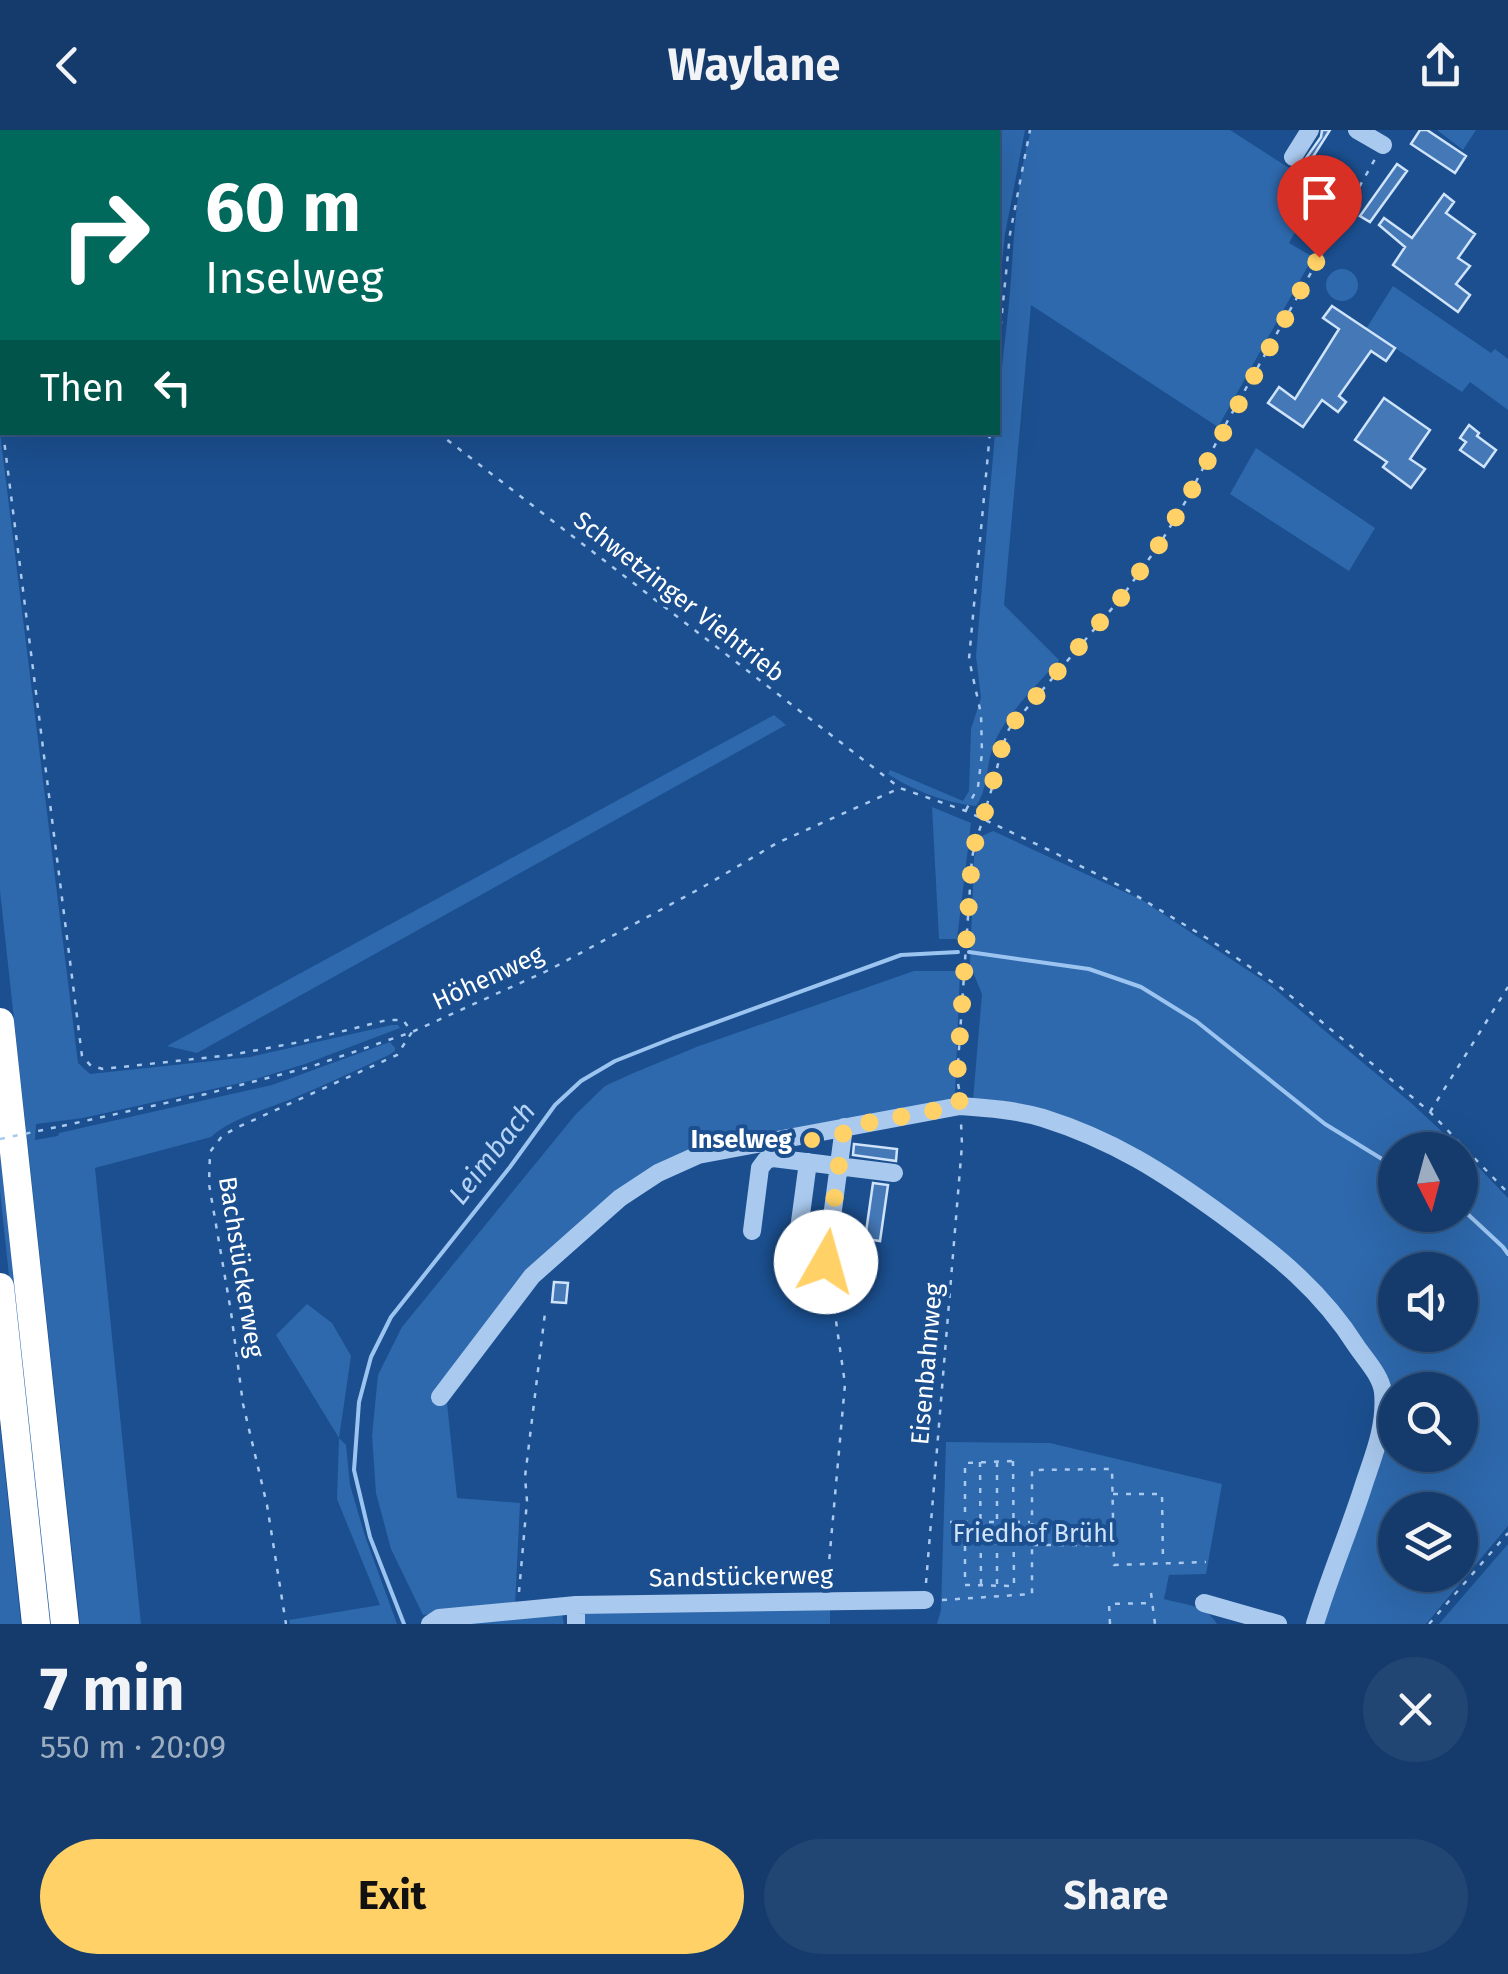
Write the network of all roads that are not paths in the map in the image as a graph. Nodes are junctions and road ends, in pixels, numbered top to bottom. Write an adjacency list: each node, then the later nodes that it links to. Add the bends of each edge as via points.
1 (1310, 130): 4 (lane)
2 (1357, 130): 3 (lane)
3 (1384, 145)
4 (1293, 157)
5 (0, 1022): 19 (highway)
6 (844, 1127): 8 (lane); 14 (lane, via 698,1156 620,1198 532,1276); 22 (lane, via 960,1106 1040,1117 1152,1166 1308,1283 1382,1386 1384,1404 1381,1431)
7 (808, 1162): 8 (lane); 10 (lane, via 766,1160); 11 (lane)
8 (838, 1166): 9 (lane); 12 (lane)
9 (894, 1173)
10 (752, 1231)
11 (798, 1238)
12 (826, 1262)
13 (0, 1288): 18 (highway)
14 (440, 1397)
15 (934, 1600): 17 (lane, Sandstückerweg)
16 (1204, 1603): 21 (lane)
17 (576, 1615): 20 (lane, Sandstückerweg, via 520,1609)
18 (36, 1624)
19 (64, 1624)
20 (430, 1624)
21 (1278, 1624)
22 (1316, 1624)

